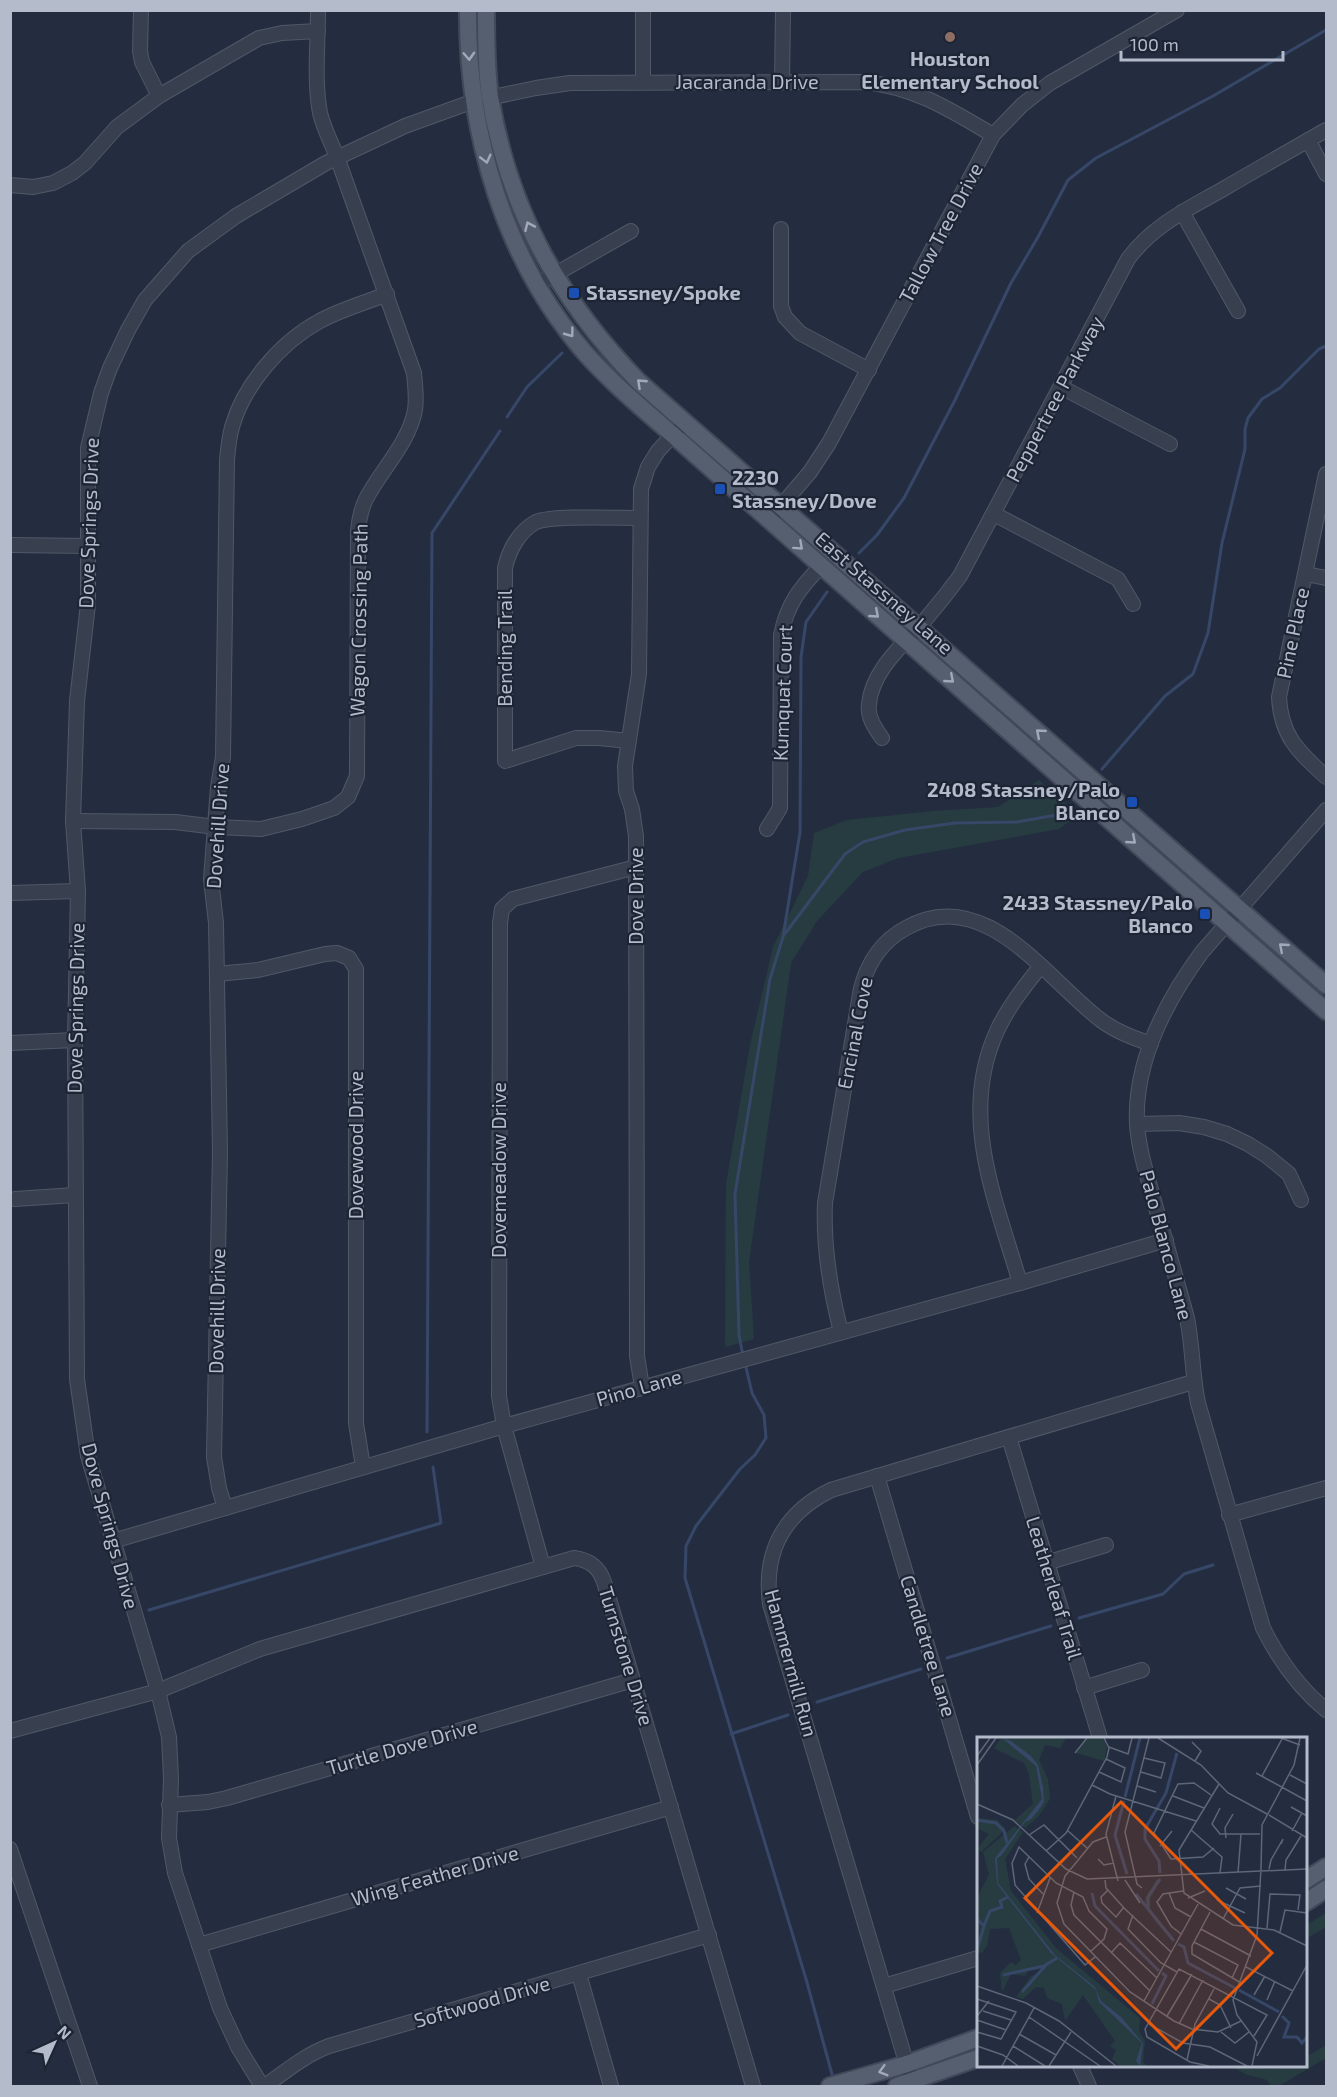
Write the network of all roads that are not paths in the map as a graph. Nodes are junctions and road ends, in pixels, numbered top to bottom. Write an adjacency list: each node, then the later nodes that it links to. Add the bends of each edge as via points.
1 (141, 10): 11 (street, via 142,62)
2 (318, 10): 8 (street, Wagon Crossing Path)
3 (468, 10): 12 (main road, East Stassney Lane, one-way to 12, via 470,67)
4 (486, 10): 12 (main road, East Stassney Lane, via 487,64)
5 (643, 10): 10 (street)
6 (783, 10): 9 (street)
7 (1177, 10): 14 (street, Tallow Tree Drive, via 1050,83)
8 (318, 31): 11 (street, via 259,38); 16 (street, Wagon Crossing Path, via 320,112)
9 (782, 81): 10 (street, Jacaranda Drive); 14 (street, Jacaranda Drive, via 887,84 922,95)
10 (643, 82): 12 (street, Jacaranda Drive, via 570,83)
11 (159, 96): 18 (street, via 117,127 72,173 33,187)
12 (482, 99): 16 (street, Dove Springs Drive, via 405,126); 22 (main road, East Stassney Lane, one-way to 12, via 517,198); 23 (main road, East Stassney Lane, one-way to 23, via 479,131 498,199)
13 (1326, 130): 15 (street, Peppertree Parkway)
14 (993, 135): 26 (street, Tallow Tree Drive)
15 (1308, 140): 17 (street); 19 (street, Peppertree Parkway)
16 (337, 157): 24 (street, Wagon Crossing Path); 37 (street, Dove Springs Drive, via 236,216 188,251 145,300 110,368 93,423 88,448)
17 (1326, 174)
18 (10, 185)
19 (1182, 212): 25 (street); 27 (street, Peppertree Parkway, via 1152,232 1128,259)
20 (781, 229): 26 (street, via 781,306 785,317 800,333)
21 (631, 231): 22 (street)
22 (555, 274): 23 (street); 28 (main road, East Stassney Lane, one-way to 22, via 612,354 579,313)
23 (538, 284): 29 (main road, East Stassney Lane, one-way to 29, via 585,352)
24 (387, 294): 49 (street, Dovehill Drive, via 318,321 292,340 254,382 231,428 227,460 223,757); 49 (street, Wagon Crossing Path, via 414,373 415,410 409,430 366,500 357,531 357,776 348,797 334,808 261,829)
25 (1238, 311)
26 (869, 369): 32 (street, Tallow Tree Drive, via 820,458)
27 (1061, 387): 30 (street); 33 (street, Peppertree Parkway)
28 (685, 422): 29 (street, Dove Drive); 32 (main road, East Stassney Lane)
29 (673, 435): 34 (street, Dove Drive, via 648,467 641,489); 35 (main road, East Stassney Lane)
30 (1170, 444)
31 (1326, 474): 39 (street, Pine Place)
32 (781, 506): 35 (street, Tallow Tree Drive); 42 (main road, East Stassney Lane)
33 (994, 514): 41 (street, via 1118,579); 42 (street, Peppertree Parkway, via 960,576)
34 (640, 518): 45 (street, Dove Drive, via 639,674); 45 (street, Bending Trail, via 536,522 520,535 505,568 505,761 576,738)
35 (769, 519): 38 (main road, East Stassney Lane, one-way to 38)
36 (10, 545): 37 (street)
37 (88, 546): 48 (street, Dove Springs Drive, via 88,604 77,701)
38 (825, 570): 43 (main road, East Stassney Lane, one-way to 43); 50 (street, Kumquat Court, via 803,585 788,608 781,634 780,808)
39 (1306, 574): 40 (street); 46 (street, Pine Place, via 1279,698 1285,728 1295,747)
40 (1326, 578)
41 (1133, 604)
42 (918, 627): 43 (street, Peppertree Parkway); 54 (main road, East Stassney Lane, one-way to 42)
43 (906, 641): 44 (street, Peppertree Parkway, via 881,672 870,698 869,713); 55 (main road, East Stassney Lane, one-way to 55)
44 (882, 738)
45 (629, 741): 51 (street, Dove Drive, via 626,791 636,836)
46 (1326, 777)
47 (1326, 810): 54 (street, Palo Blanco Lane)
48 (73, 821): 49 (street, Wagon Crossing Path); 52 (street, Dove Springs Drive)
49 (216, 826): 57 (street, Dovehill Drive, via 211,879)
50 (767, 829)
51 (636, 867): 71 (street, Dove Drive, via 637,1356); 72 (street, Dovemeadow Drive, via 513,899 502,909 499,1396)
52 (78, 891): 53 (street); 60 (street, Dove Springs Drive)
53 (10, 893)
54 (1239, 909): 55 (street, Palo Blanco Lane); 58 (main road, East Stassney Lane, one-way to 54)
55 (1227, 923): 59 (main road, East Stassney Lane); 62 (street, Palo Blanco Lane, via 1184,977)
56 (1040, 967): 62 (street, Encinal Cove, via 1109,1026); 68 (street, via 997,1030 985,1065 979,1111 986,1163); 69 (street, Encinal Cove, via 1000,932 977,921 955,917 932,918 910,926 890,939 869,966 861,988 825,1203 827,1270)
57 (217, 974): 74 (street, Dovewood Drive, via 258,970 337,953 349,958 356,969 355,1414); 77 (street, Dovehill Drive, via 220,1152 214,1457)
58 (1326, 985)
59 (1326, 1011)
60 (75, 1040): 61 (street); 64 (street, Dove Springs Drive)
61 (10, 1042)
62 (1151, 1044): 63 (street, Palo Blanco Lane, via 1140,1083)
63 (1137, 1124): 66 (street, via 1204,1127 1248,1144 1289,1174); 67 (street, Palo Blanco Lane)
64 (75, 1196): 65 (street); 79 (street, Dove Springs Drive, via 77,1379 88,1456)
65 (15, 1200)
66 (1300, 1200)
67 (1166, 1240): 68 (street, Pino Lane); 70 (street, Palo Blanco Lane, via 1191,1336)
68 (1020, 1283): 69 (street, Pino Lane)
69 (841, 1332): 71 (street, Pino Lane)
70 (1193, 1382): 73 (street, Hammermill Run); 78 (street, Palo Blanco Lane)
71 (642, 1387): 72 (street, Pino Lane)
72 (504, 1426): 74 (street, Pino Lane); 82 (street, Dovemeadow Drive)
73 (1009, 1437): 75 (street, Hammermill Run); 81 (street, Leatherleaf Trail)
74 (363, 1467): 77 (street, Pino Lane)
75 (877, 1476): 92 (street, Candletree Lane); 102 (street, Hammermill Run, via 831,1490 797,1514 775,1547 769,1591)
76 (1326, 1488): 78 (street)
77 (225, 1508): 79 (street, Pino Lane)
78 (1229, 1515): 87 (street, Palo Blanco Lane, via 1263,1628 1300,1686)
79 (113, 1541): 86 (street, Dove Springs Drive)
80 (1106, 1545): 81 (street)
81 (1046, 1563): 85 (street, Leatherleaf Trail)
82 (543, 1567): 84 (street, Turnstone Drive, via 574,1558 596,1567); 86 (street, Turnstone Drive, via 260,1649)
83 (1142, 1670): 85 (street)
84 (633, 1680): 90 (street, Turtle Dove Drive, via 227,1798); 91 (street, Turnstone Drive)
85 (1084, 1688): 89 (street, Leatherleaf Trail)
86 (158, 1691): 88 (street, Turnstone Drive); 90 (street, Dove Springs Drive, via 171,1757)
87 (1326, 1710)
88 (10, 1731)
89 (1100, 1737)
90 (169, 1805): 99 (street, Dove Springs Drive, via 171,1856)
91 (671, 1807): 98 (street, Turnstone Drive); 99 (street, Wing Feather Drive)
92 (977, 1813)
93 (10, 1849): 108 (street)
94 (1326, 1867): 95 (main road)
95 (1307, 1879)
96 (1326, 1889): 97 (main road)
97 (1307, 1901)
98 (709, 1935): 101 (street, Softwood Drive); 111 (street, Turnstone Drive)
99 (199, 1945): 109 (street, Dove Springs Drive, via 229,2028)
100 (977, 1958): 102 (street)
101 (579, 1974): 109 (street, Softwood Drive, via 329,2046 304,2057); 110 (street)
102 (884, 1986): 105 (street, Hammermill Run)
103 (977, 2038): 105 (main road)
104 (977, 2058): 107 (main road)
105 (907, 2064): 107 (street, Hammermill Run); 112 (main road, one-way to 112)
106 (1080, 2067): 113 (street)
107 (904, 2084)
108 (90, 2086)
109 (264, 2086)
110 (611, 2086)
111 (753, 2086)
112 (830, 2086)
113 (1089, 2086)

